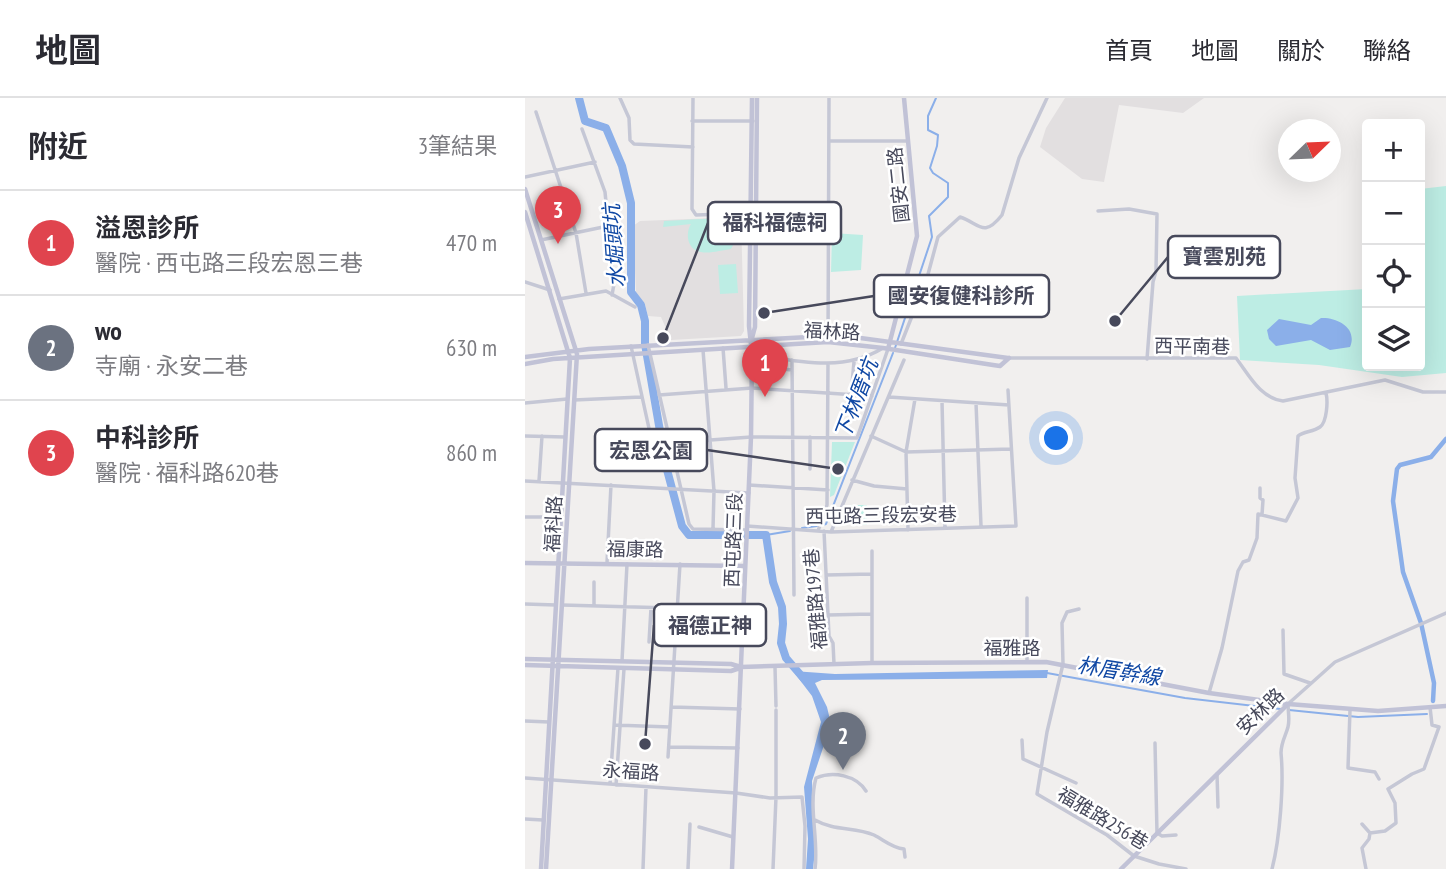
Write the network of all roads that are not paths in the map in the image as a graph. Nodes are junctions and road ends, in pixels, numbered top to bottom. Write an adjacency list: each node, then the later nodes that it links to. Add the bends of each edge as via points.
1 (620, 98): 13 (street, via 634,144)
2 (693, 98): 8 (street)
3 (754, 98): 9 (street, 西屯路三段)
4 (829, 98): 11 (street)
5 (904, 98): 12 (street, 國安二路)
6 (1047, 98): 34 (street, via 1019,158 1002,215 986,229 960,217 938,237 927,278)
7 (536, 112): 15 (street)
8 (692, 121): 9 (street); 13 (street)
9 (754, 121): 20 (street, 西屯路三段)
10 (582, 129): 14 (street)
11 (828, 141): 12 (street); 33 (street)
12 (907, 141): 34 (street, 國安二路, via 917,236)
13 (692, 147): 20 (street, via 694,212)
14 (595, 162): 15 (street); 21 (street, via 605,192)
15 (555, 171): 16 (street); 22 (street)
16 (525, 177)
17 (525, 189): 23 (street, 福科路)
18 (1098, 211): 50 (street, via 1129,209 1157,214)
19 (525, 212): 24 (street, 福科路)
20 (753, 213): 32 (street, 西屯路三段)
21 (608, 226): 22 (street); 29 (street)
22 (576, 233): 23 (street); 28 (street)
23 (541, 240): 30 (street, 福科路)
24 (534, 241): 25 (street); 27 (street, 福科路)
25 (525, 242)
26 (525, 282): 27 (street)
27 (550, 290): 41 (street, 福科路)
28 (586, 293): 29 (street, via 606,291); 30 (street)
29 (612, 295): 31 (street)
30 (559, 299): 41 (street, 福科路)
31 (635, 307)
32 (751, 338): 33 (street, 福林路); 36 (street, 福林路); 37 (street, 西屯路三段)
33 (828, 339): 34 (street, 福林路); 37 (street, 福林路); 40 (street, 福林路)
34 (896, 343): 40 (street, 國安二路); 48 (street, 福林路)
35 (631, 346): 36 (street, 福林路); 41 (street, 福林路); 43 (street)
36 (645, 346): 42 (street)
37 (751, 346): 38 (street, 福林路); 44 (street, 西屯路三段)
38 (723, 348): 39 (street, 福林路); 58 (street)
39 (702, 349): 42 (street, 福林路); 61 (street)
40 (891, 349): 48 (street, 福林路, via 1000,366); 53 (street); 69 (street)
41 (572, 350): 45 (street, 福林路); 46 (street, 福科路); 47 (street, 福科路)
42 (646, 353): 43 (street, 福林路); 66 (street)
43 (633, 354): 47 (street, 福林路); 68 (street)
44 (752, 354): 51 (street); 59 (street, 西屯路三段)
45 (525, 357)
46 (570, 358): 47 (street, 福林路); 55 (street, 福林路); 71 (street, 福科路)
47 (576, 358): 73 (street, 福科路)
48 (1009, 358): 49 (street, 福林路)
49 (1042, 359): 50 (street, 西平南巷)
50 (1147, 359): 65 (street, 西平南巷, via 1236,358 1272,399)
51 (792, 360): 54 (street); 57 (street)
52 (904, 360): 70 (street)
53 (854, 362): 54 (street); 67 (street)
54 (828, 363): 64 (street)
55 (525, 364)
56 (773, 368): 57 (street)
57 (792, 370): 62 (street)
58 (726, 388): 59 (street); 61 (street)
59 (751, 388): 62 (street); 83 (street, 西屯路三段)
60 (1008, 390): 77 (street)
61 (705, 391): 66 (street); 87 (street)
62 (792, 391): 64 (street); 84 (street)
63 (1446, 392): 65 (street, 西平南巷, via 1423,392 1385,380)
64 (828, 393): 67 (street); 86 (street)
65 (1326, 393): 108 (street, via 1322,425 1298,436 1296,502 1286,521)
66 (659, 395): 88 (street)
67 (851, 395): 69 (street)
68 (641, 397): 73 (street); 78 (street)
69 (872, 397): 86 (street, via 857,438)
70 (888, 397): 72 (street); 81 (street)
71 (567, 399): 76 (street); 82 (street, 福科路)
72 (915, 399): 74 (street); 92 (street)
73 (574, 400): 98 (street, 福科路)
74 (942, 401): 75 (street); 91 (street)
75 (976, 402): 77 (street); 90 (street)
76 (525, 403)
77 (1009, 405): 89 (street)
78 (650, 433)
79 (525, 436): 80 (street)
80 (542, 436): 82 (street); 96 (street)
81 (871, 436): 92 (street); 94 (street)
82 (565, 437): 97 (street, 福科路)
83 (751, 437): 84 (street); 87 (street); 100 (street, 西屯路三段)
84 (791, 437): 85 (street); 101 (street)
85 (810, 438): 86 (street); 93 (street)
86 (828, 438): 104 (street)
87 (709, 440): 88 (street); 106 (street)
88 (670, 443): 105 (street)
89 (1011, 449): 90 (street); 111 (street, 西屯路三段宏安巷, via 1016,526)
90 (978, 450): 91 (street); 111 (street)
91 (943, 451): 92 (street); 112 (street)
92 (906, 452): 103 (street)
93 (810, 469)
94 (852, 480): 103 (street); 119 (street)
95 (525, 481): 96 (street)
96 (539, 481): 97 (street)
97 (563, 482): 98 (street); 110 (street, 福科路)
98 (569, 482): 99 (street); 122 (street, 福科路)
99 (611, 485): 105 (street); 124 (street)
100 (749, 485): 101 (street); 107 (street, 西屯路三段)
101 (792, 487): 104 (street); 114 (street)
102 (1260, 488): 108 (street)
103 (907, 489): 115 (street)
104 (828, 490): 116 (street)
105 (680, 491): 106 (street); 113 (street, via 693,529)
106 (714, 491): 107 (street); 113 (street)
107 (749, 493): 118 (street, 西屯路三段)
108 (1262, 515): 160 (street, via 1258,514 1253,552 1238,571)
109 (525, 517): 110 (street)
110 (561, 517): 121 (street, 福科路)
111 (981, 527): 112 (street, 西屯路三段宏安巷)
112 (945, 528): 115 (street, 西屯路三段宏安巷)
113 (713, 529): 118 (street, 西屯路三段宏安巷)
114 (792, 530): 116 (street, 西屯路三段宏安巷); 118 (street, 西屯路三段宏安巷); 131 (street)
115 (908, 530): 119 (street, 西屯路三段宏安巷)
116 (818, 531): 117 (street, 西屯路三段宏安巷)
117 (824, 531): 119 (street, 西屯路三段宏安巷); 129 (street, 福雅路197巷)
118 (746, 532): 127 (street, 西屯路三段)
119 (831, 532)
120 (872, 551): 128 (street)
121 (558, 562): 122 (street, 福康路); 123 (street, 福康路); 134 (street, 福科路)
122 (565, 562): 124 (street, 福康路); 134 (street, 福科路)
123 (525, 563)
124 (607, 563): 125 (street, 福康路)
125 (627, 563): 126 (street, 福康路); 136 (street)
126 (680, 564): 127 (street, 福康路); 138 (street)
127 (745, 566): 140 (street, 西屯路三段)
128 (872, 574): 129 (street); 143 (street)
129 (827, 575): 142 (street, 福雅路197巷)
130 (594, 582): 135 (street)
131 (794, 595)
132 (1027, 598): 147 (street)
133 (525, 604): 134 (street)
134 (559, 605): 135 (street); 150 (street, 福科路)
135 (594, 606): 136 (street)
136 (624, 607): 137 (street); 148 (street)
137 (651, 608): 138 (street); 145 (street)
138 (679, 608): 140 (street); 154 (street)
139 (1079, 609): 152 (street, 福雅路256巷, via 1062,619)
140 (744, 610): 155 (street, 西屯路三段)
141 (1446, 613): 159 (street, 安林路, via 1335,662)
142 (828, 614): 143 (street); 151 (street, 福雅路197巷)
143 (871, 614): 149 (street)
144 (1283, 629): 159 (street, via 1284,674)
145 (649, 642)
146 (525, 659): 150 (street, 福雅路)
147 (1027, 661): 149 (street, 福雅路); 152 (street, 福雅路)
148 (622, 662): 150 (street, 福雅路); 154 (street, 福雅路); 157 (street)
149 (872, 663): 151 (street, 福雅路)
150 (555, 664): 153 (street, 福雅路); 157 (street, 福雅路); 168 (street, 福科路); 185 (street, 福科路)
151 (834, 664): 156 (street, 福雅路)
152 (1063, 664): 160 (street, 福雅路); 179 (street, 福雅路256巷)
153 (525, 665)
154 (675, 666): 155 (street, 福雅路, via 731,671); 158 (street, 福雅路); 163 (street)
155 (741, 667): 156 (street, 福雅路); 165 (street, 西屯路三段)
156 (775, 667): 192 (street)
157 (618, 669): 158 (street, 福雅路); 169 (street)
158 (624, 669): 170 (street)
159 (1310, 683): 161 (street, 安林路)
160 (1209, 693): 161 (street, 福雅路)
161 (1287, 706): 166 (street, 福雅路); 180 (street, 安林路); 216 (street)
162 (1446, 706): 164 (street, 福雅路)
163 (672, 707): 165 (street); 172 (street)
164 (1430, 707): 166 (street, 福雅路); 173 (street, via 1432,725)
165 (740, 709): 177 (street, 西屯路三段)
166 (1350, 714): 184 (street, via 1348,768 1375,772)
167 (525, 721): 168 (street)
168 (549, 722): 185 (street, 福科路)
169 (614, 724): 170 (street); 187 (street)
170 (620, 725): 172 (street); 188 (street)
171 (1446, 725): 173 (street)
172 (670, 727): 176 (street)
173 (1439, 727): 201 (street, via 1424,769 1388,789 1395,803 1396,823 1385,831)
174 (1022, 740): 179 (street, via 1023,759)
175 (1155, 743): 200 (street)
176 (669, 747): 177 (street); 178 (street)
177 (738, 748): 191 (street, 西屯路三段)
178 (668, 757)
179 (1041, 766): 186 (street); 204 (street, 福雅路256巷, via 1037,794)
180 (1217, 774): 193 (street); 200 (street, 安林路)
181 (843, 775): 183 (street, via 820,773)
182 (525, 778): 185 (street, 永福路)
183 (816, 778): 190 (street, via 847,777 859,781); 196 (street)
184 (1379, 779)
185 (548, 780): 187 (street, 永福路); 195 (street, 福科路); 207 (street, 福科路)
186 (1076, 783)
187 (610, 784): 188 (street, 永福路)
188 (616, 785): 189 (street, 永福路)
189 (646, 787): 191 (street, 永福路); 208 (street)
190 (866, 791)
191 (736, 793): 192 (street, 永福路); 203 (street, 西屯路三段)
192 (776, 797): 211 (street); 212 (street, 永福路, via 802,797)
193 (1218, 807)
194 (525, 819): 195 (street)
195 (543, 820): 206 (street, 福科路)
196 (815, 820): 205 (street, via 828,828 875,836 904,849); 213 (street)
197 (690, 824): 209 (street)
198 (1362, 824): 201 (street)
199 (699, 827): 203 (street)
200 (1157, 833): 202 (street); 204 (street, 安林路)
201 (1370, 833): 217 (street, via 1362,848)
202 (1176, 835)
203 (733, 837): 210 (street, 西屯路三段)
204 (1134, 856): 214 (street, 安林路); 215 (street, 福雅路256巷)
205 (905, 857)
206 (541, 869)
207 (546, 869)
208 (643, 869)
209 (688, 869)
210 (732, 869)
211 (773, 869)
212 (804, 869)
213 (815, 869)
214 (1121, 869)
215 (1186, 869)
216 (1272, 869)
217 (1366, 869)

